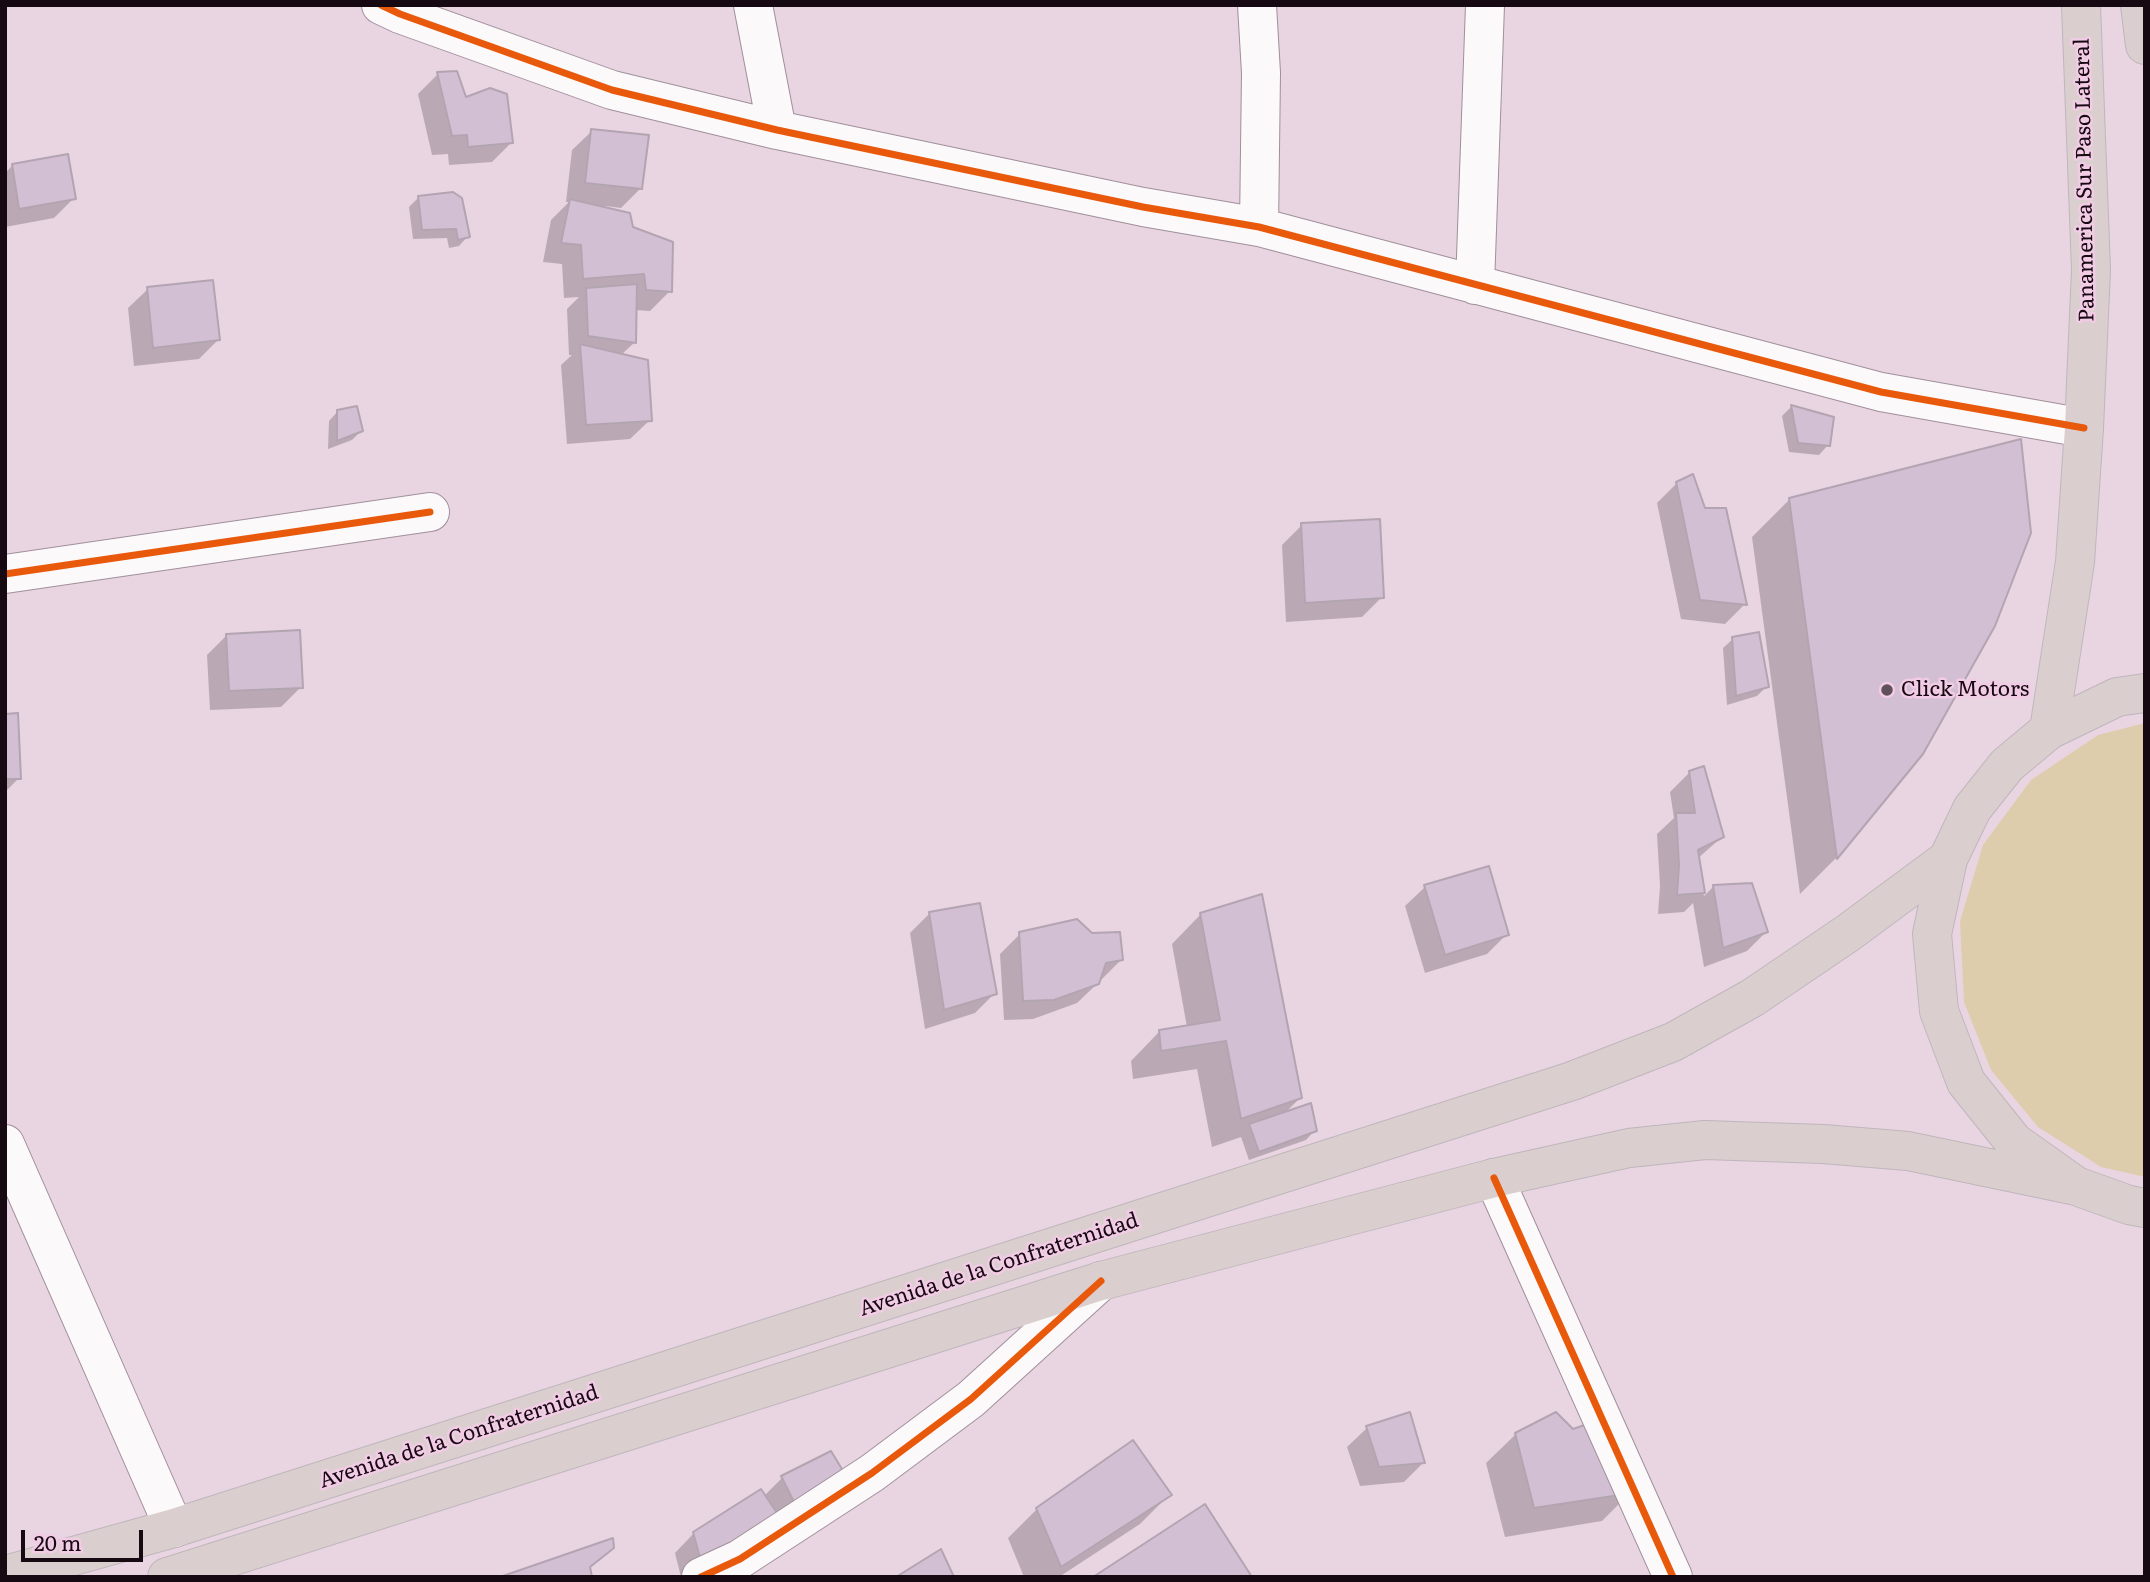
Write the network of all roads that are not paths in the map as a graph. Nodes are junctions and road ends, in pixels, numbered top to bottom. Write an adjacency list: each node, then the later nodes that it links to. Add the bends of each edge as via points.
1 (753, 5): 8 (street)
2 (1257, 5): 9 (street)
3 (1485, 5): 10 (street)
4 (2081, 5): 11 (highway, Panamerica Sur Paso Lateral, via 2091,270)
5 (2140, 5): 7 (highway)
6 (395, 8): 8 (street, via 612,90)
7 (2145, 45)
8 (777, 130): 9 (street)
9 (1259, 227): 10 (street)
10 (1475, 285): 11 (street, via 1881,392)
11 (2084, 428): 15 (highway, Panamerica Sur Paso Lateral, via 2075,562)
12 (430, 512): 13 (street)
13 (5, 574)
14 (2145, 693): 15 (highway, via 2117,697)
15 (2049, 730): 16 (highway, via 2007,765 1972,809)
16 (1948, 859): 19 (highway, via 1933,934 1939,1011 1966,1082 2014,1142); 22 (highway, Avenida de la Confraternidad, via 1752,998 1673,1042 1572,1081)
17 (5, 1144): 22 (street)
18 (1494, 1178): 19 (highway, Avenida de la Confraternidad, via 1629,1147 1705,1140 1908,1151); 21 (highway, Avenida de la Confraternidad); 26 (street)
19 (2076, 1186): 20 (highway)
20 (2145, 1208)
21 (1101, 1281): 24 (highway, Avenida de la Confraternidad); 25 (street, via 971,1399 872,1474 740,1559)
22 (174, 1528): 23 (highway, Avenida de la Confraternidad)
23 (5, 1575)
24 (167, 1577)
25 (701, 1577)
26 (1673, 1577)

